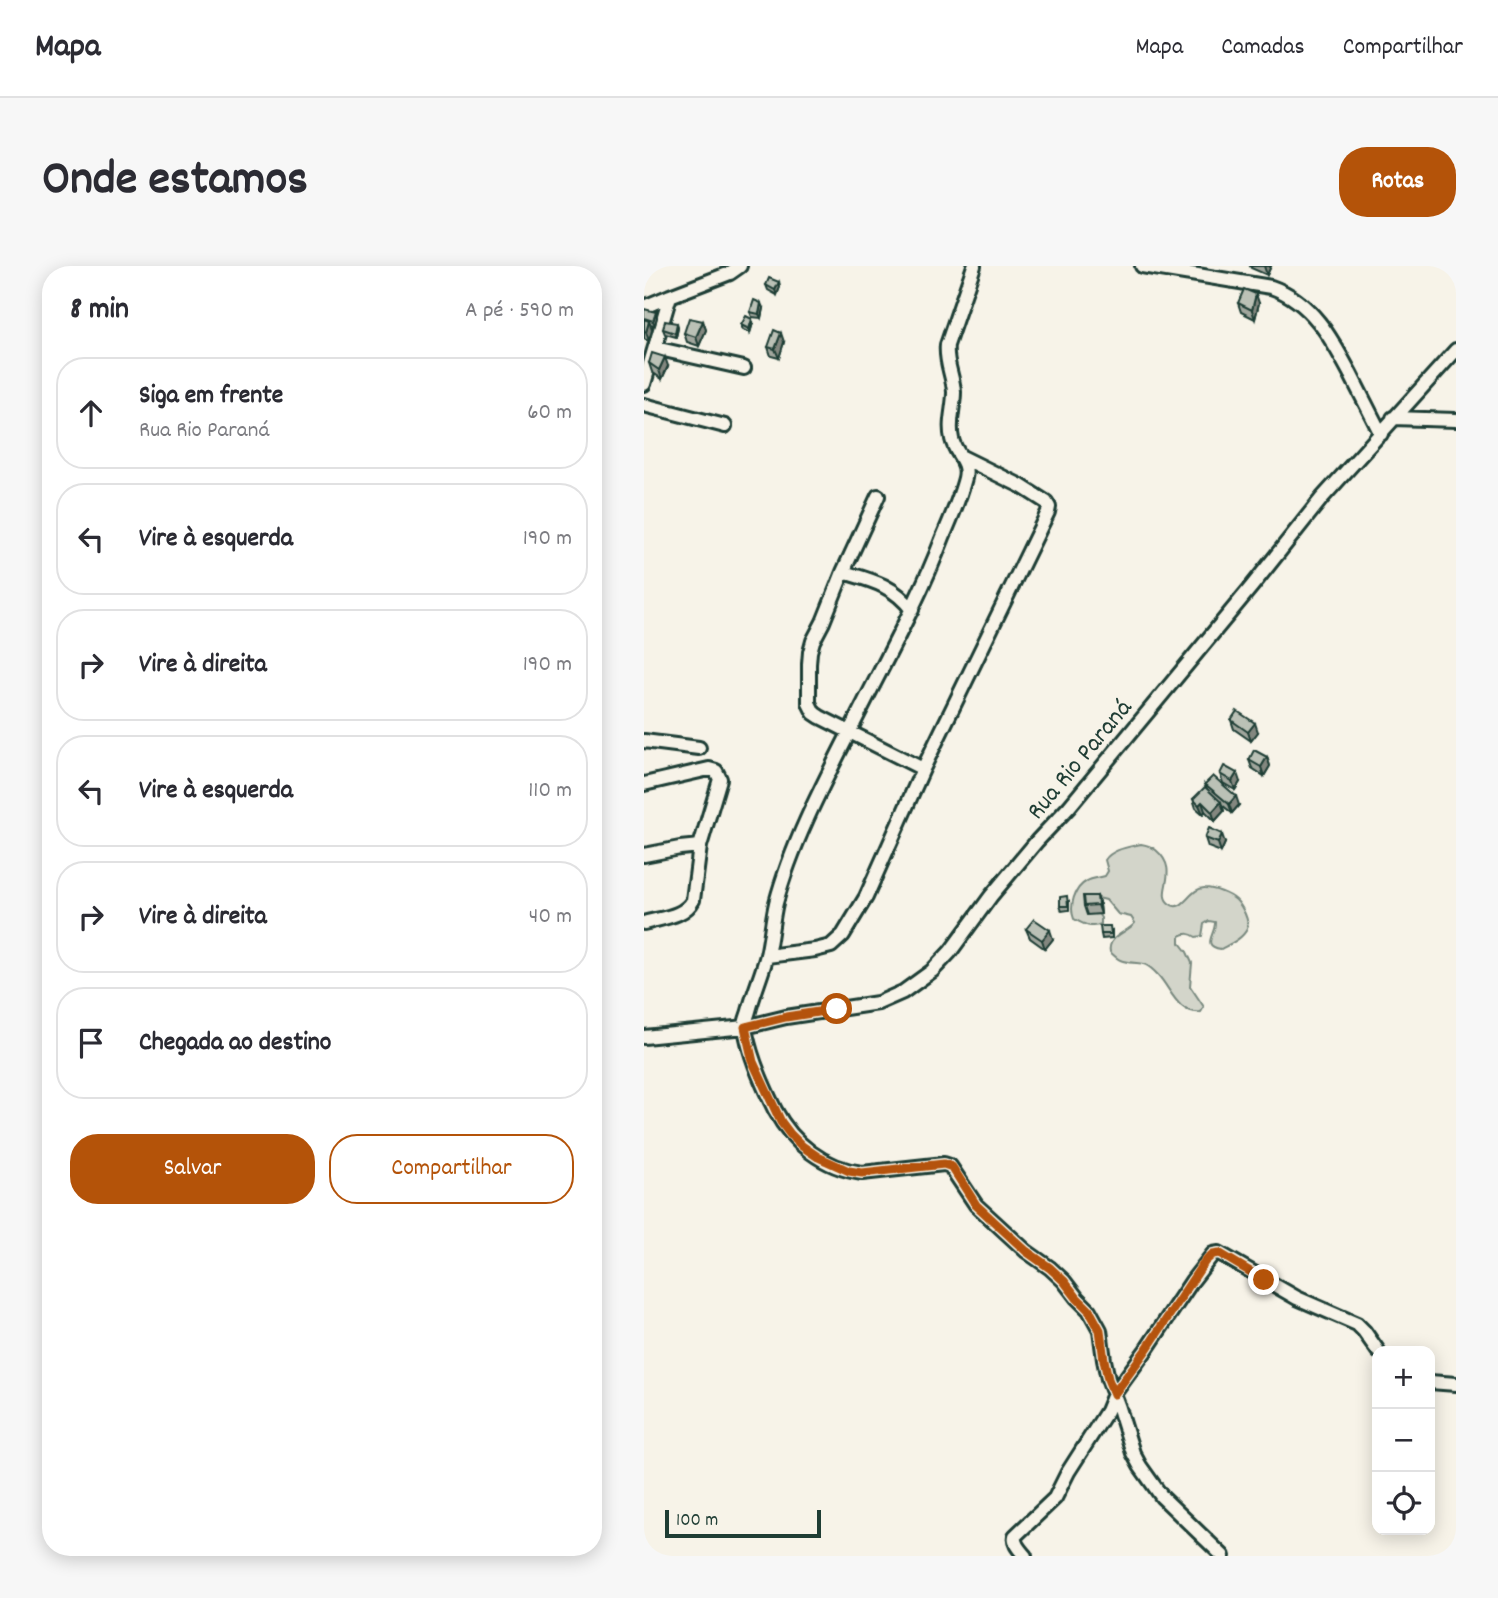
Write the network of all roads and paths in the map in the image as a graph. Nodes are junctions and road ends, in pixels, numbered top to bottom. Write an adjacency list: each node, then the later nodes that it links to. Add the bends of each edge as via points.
1 (740, 266): 4 (street)
2 (974, 266): 15 (street, via 946,354 954,389 951,434)
3 (1142, 266): 14 (street, via 1271,287 1295,298 1330,336)
4 (670, 296): 5 (street); 6 (street)
5 (644, 307)
6 (655, 348): 8 (street); 9 (street)
7 (1456, 350): 11 (street, Rua Rio Paraná)
8 (744, 368)
9 (644, 384)
10 (644, 405): 13 (street)
11 (1393, 418): 12 (street); 14 (street, Rua Rio Paraná)
12 (1456, 420)
13 (725, 426)
14 (1381, 434): 28 (street, Rua Rio Paraná, via 1322,498 932,971 878,1003)
15 (961, 457): 18 (street, via 966,469 962,487); 22 (street, via 1021,486 1046,502 1049,509)
16 (878, 496): 17 (street)
17 (843, 572): 18 (street, via 883,585); 19 (street, via 810,652 809,703 814,713)
18 (912, 610): 19 (street)
19 (849, 733): 22 (street); 27 (street, via 786,870)
20 (644, 741): 21 (street)
21 (699, 748)
22 (923, 769): 27 (street, via 866,897 843,935 831,946)
23 (644, 784): 24 (street, via 716,771 720,779)
24 (700, 846): 25 (street); 26 (street, via 689,907)
25 (644, 855)
26 (644, 922)
27 (766, 956): 28 (street)
28 (745, 1027): 29 (street, Rua Rio Paraná); 33 (street, via 753,1062 781,1122 818,1157 862,1173 944,1164 952,1167 976,1205 1064,1281 1089,1310 1100,1330)
29 (644, 1037)
30 (1374, 1346): 33 (street, via 1357,1324 1297,1298 1219,1253 1213,1254)
31 (1435, 1382): 32 (street)
32 (1456, 1384)
33 (1114, 1394): 34 (street, via 1055,1498 1015,1536); 35 (street, via 1133,1453 1147,1476)
34 (1025, 1556)
35 (1223, 1556)

